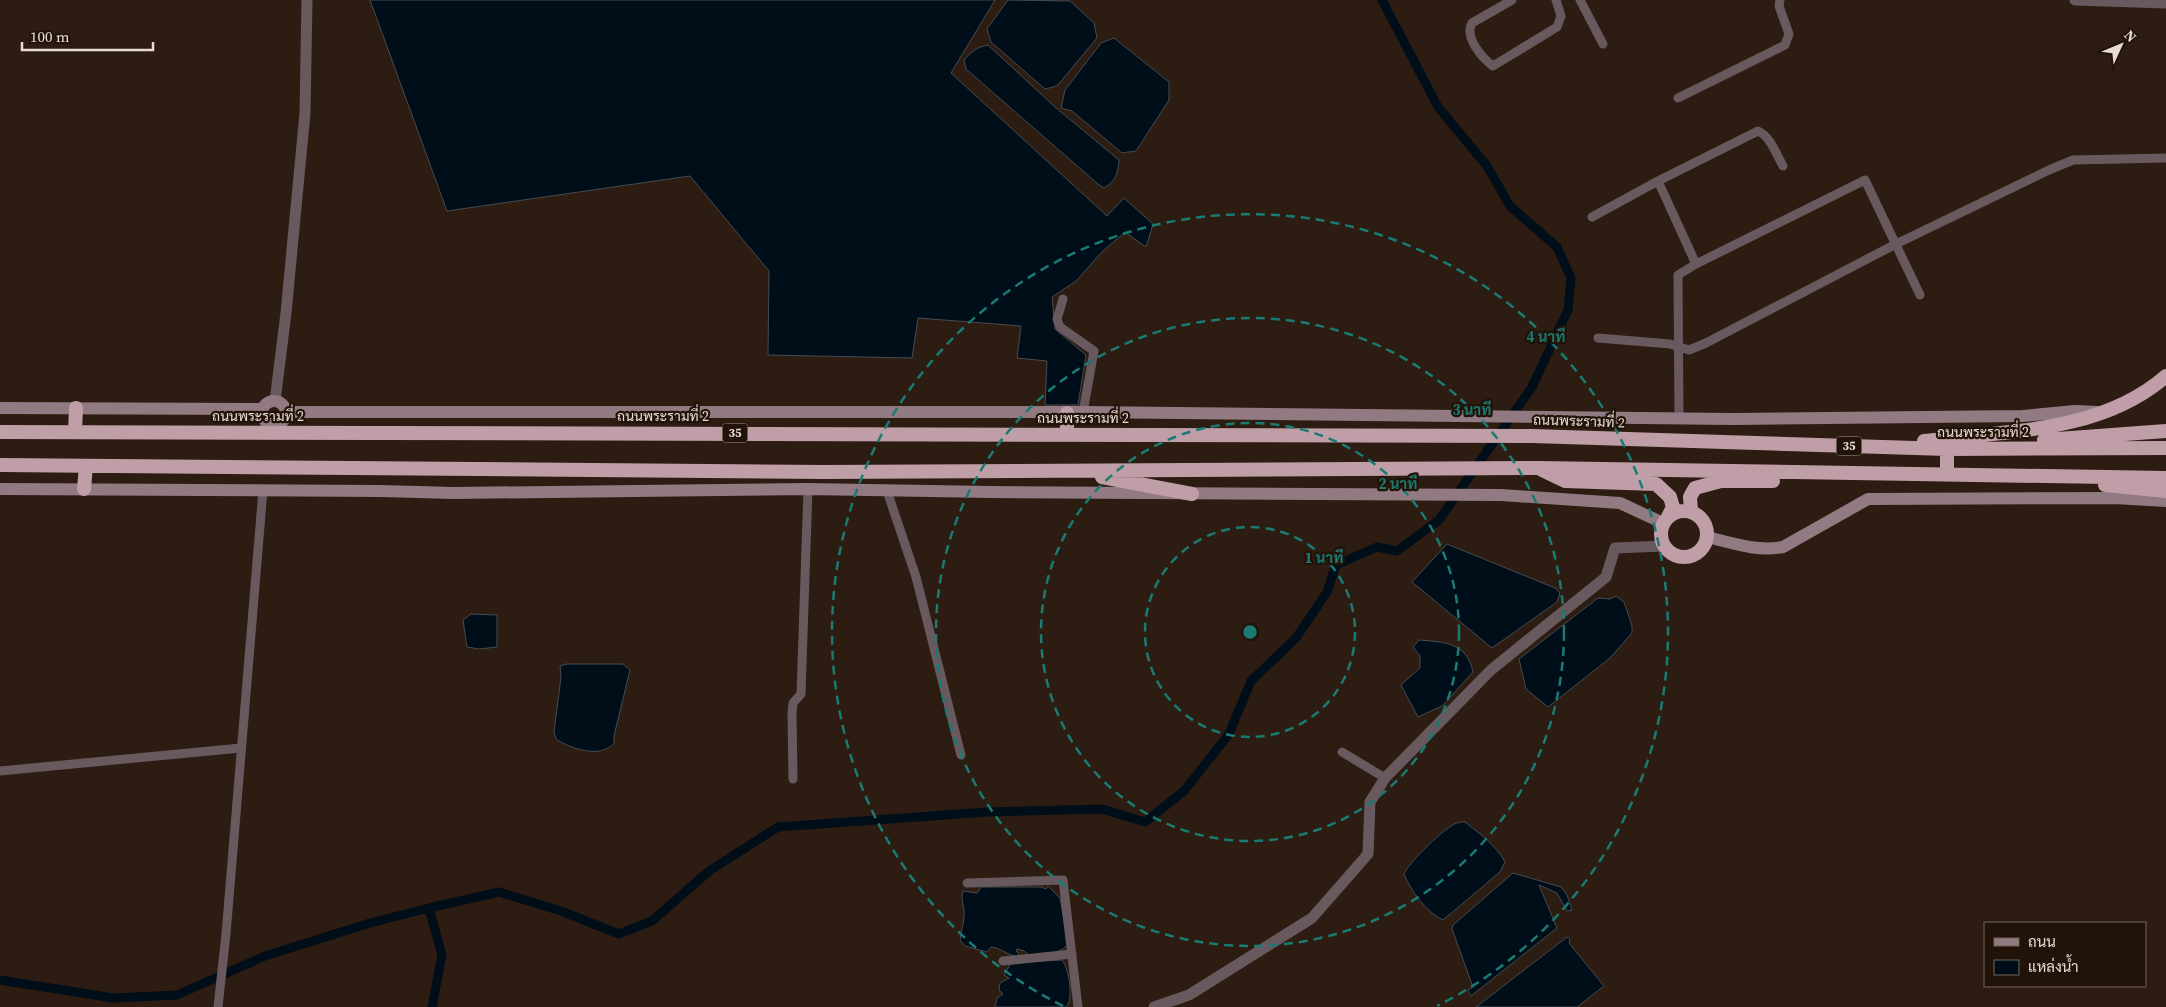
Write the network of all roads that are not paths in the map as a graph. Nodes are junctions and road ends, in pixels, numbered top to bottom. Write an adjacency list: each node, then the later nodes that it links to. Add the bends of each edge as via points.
1 (307, 0): 22 (street, via 305,113)
2 (1512, 0): 3 (street, via 1469,27 1470,37 1485,60 1493,66 1557,27 1561,16)
3 (1556, 0)
4 (1580, 0): 9 (street)
5 (1780, 0): 10 (street, via 1779,6 1789,34 1784,45)
6 (2075, 0): 7 (street)
7 (2085, 0): 8 (street)
8 (2166, 3)
9 (1603, 44)
10 (1678, 98)
11 (2166, 158): 15 (street, via 2074,160)
12 (1783, 166): 13 (street, via 1764,134 1758,132)
13 (1658, 181): 14 (street); 16 (street)
14 (1592, 217)
15 (1896, 244): 16 (street, via 1865,180); 17 (street); 20 (street, via 1706,344 1689,350)
16 (1696, 264): 20 (street, via 1678,275)
17 (1920, 295)
18 (1063, 299): 27 (street, via 1057,319 1060,327 1094,351)
19 (1598, 338): 20 (street, via 1670,344)
20 (1678, 348): 30 (street)
21 (2166, 376): 28 (highway, via 2134,399)
22 (275, 401): 25 (main road); 26 (main road)
23 (0, 408): 24 (main road, ถนนพระรามที่ 2)
24 (76, 408): 25 (main road, ถนนพระรามที่ 2); 34 (highway)
25 (263, 409): 31 (main road, via 264,420)
26 (286, 412): 29 (main road, ถนนพระรามที่ 2 / 35); 31 (main road)
27 (1084, 412): 29 (main road, ถนนพระรามที่ 2 / 35); 30 (main road, ถนนพระรามที่ 2 / 35)
28 (2102, 412): 30 (main road, ถนนพระรามที่ 2 / 35, via 1940,418); 36 (highway, via 2061,425)
29 (1067, 413): 35 (highway)
30 (1679, 419)
31 (277, 428): 34 (highway, ถนนพระรามที่ 2 / 35); 35 (highway, ถนนพระรามที่ 2 / 35)
32 (2166, 431): 38 (highway)
33 (0, 432): 34 (highway, ถนนพระรามที่ 2 / 35)
34 (75, 432)
35 (1067, 434): 36 (highway, ถนนพระรามที่ 2 / 35, via 1532,436)
36 (1876, 446): 38 (highway, ถนนพระรามที่ 2 / 35)
37 (2166, 448): 38 (highway, ถนนพระรามที่ 2 / 35)
38 (1946, 449): 44 (highway)
39 (0, 465): 40 (highway, 35)
40 (86, 466): 42 (highway, 35, via 823,472); 48 (highway)
41 (1539, 468): 42 (highway, 35); 43 (highway, 35); 56 (highway, via 1565,481 1656,484 1670,497 1673,506)
42 (1066, 470): 53 (highway)
43 (1846, 472): 44 (highway, 35); 55 (highway, via 1796,481 1721,481 1696,488 1690,497)
44 (1947, 474): 45 (highway, 35)
45 (2044, 477): 46 (highway, 35); 52 (highway)
46 (2166, 478)
47 (0, 489): 48 (main road)
48 (84, 489): 50 (main road)
49 (808, 489): 50 (main road, via 454,493); 51 (main road); 64 (street, via 801,694 793,704 792,714)
50 (263, 490): 59 (street)
51 (887, 491): 53 (main road); 61 (street, via 916,577)
52 (2166, 491)
53 (1192, 494): 56 (main road, via 1553,497 1620,503)
54 (2166, 501): 57 (main road, via 2115,498 1868,500 1783,547 1744,546)
55 (1691, 511): 56 (highway, via 1675,512); 57 (highway, via 1704,521)
56 (1665, 520): 58 (highway, via 1661,539)
57 (1707, 537): 58 (highway, via 1700,551 1685,558)
58 (1664, 546): 63 (street, via 1614,548 1606,577 1491,670)
59 (241, 748): 62 (street); 68 (street)
60 (1342, 752): 63 (street)
61 (961, 755)
62 (0, 771)
63 (1385, 778): 70 (street, via 1370,802 1368,854 1312,918 1189,995)
64 (793, 779)
65 (967, 883): 66 (street, via 1063,880)
66 (1072, 954): 67 (street); 69 (street)
67 (1003, 961)
68 (218, 1007)
69 (1078, 1007)
70 (1154, 1007)

